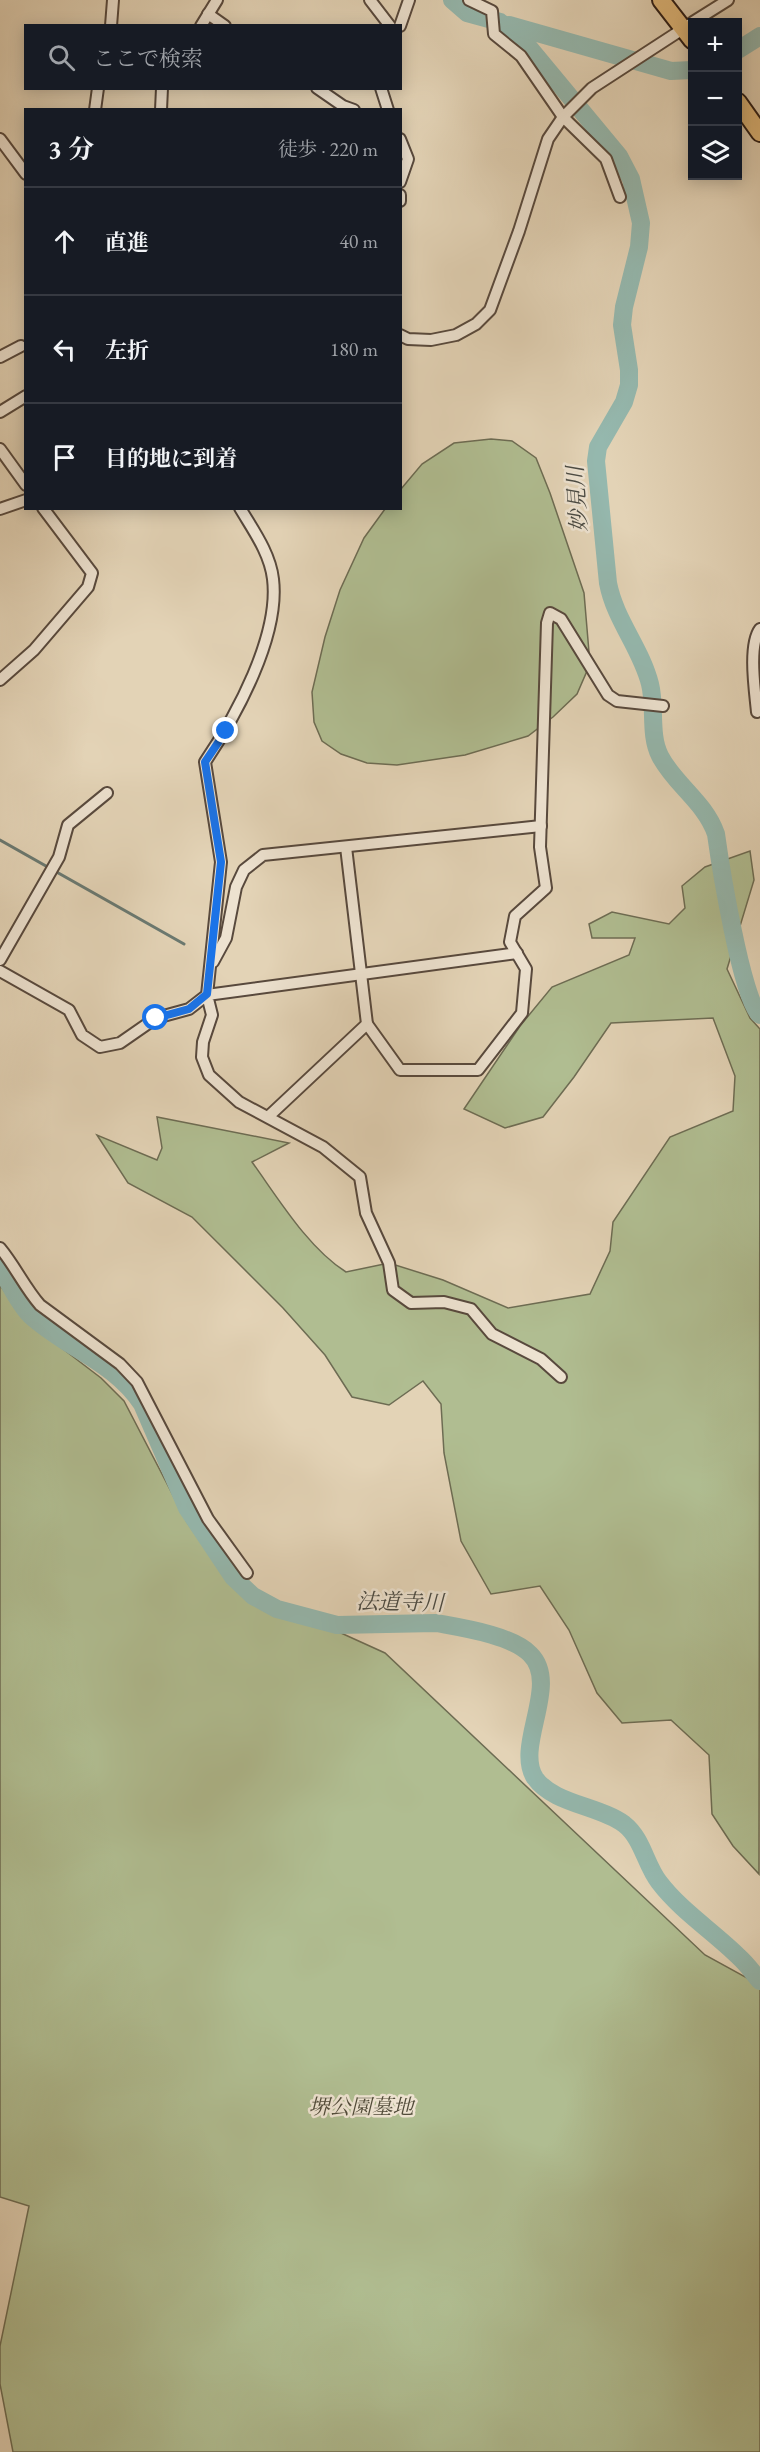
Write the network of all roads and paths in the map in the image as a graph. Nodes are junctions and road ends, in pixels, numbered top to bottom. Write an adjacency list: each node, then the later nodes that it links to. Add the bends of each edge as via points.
1 (113, 0): 10 (street)
2 (217, 0): 8 (street)
3 (370, 0): 13 (street)
4 (409, 0): 14 (street)
5 (469, 0): 26 (street, via 492,11 494,34 521,56)
6 (661, 0): 15 (main road)
7 (728, 0): 9 (street)
8 (208, 14): 11 (street); 12 (street)
9 (704, 18)
10 (111, 24)
11 (202, 24)
12 (222, 24)
13 (388, 24)
14 (401, 24)
15 (688, 25)
16 (688, 30): 26 (street, via 592,88)
17 (98, 90): 21 (street)
18 (162, 90): 22 (street)
19 (320, 90): 23 (street)
20 (382, 90): 24 (street)
21 (95, 108)
22 (161, 108)
23 (348, 108)
24 (387, 108)
25 (742, 108): 27 (main road)
26 (563, 117): 32 (street, via 606,159); 33 (street, via 548,139 490,310 456,335 431,340)
27 (760, 133)
28 (0, 139): 30 (street)
29 (402, 143): 31 (street, via 408,159)
30 (24, 171)
31 (402, 176)
32 (620, 197)
33 (402, 336)
34 (21, 346): 35 (street)
35 (0, 357)
36 (24, 397): 37 (street)
37 (0, 412)
38 (0, 449): 39 (street)
39 (24, 482)
40 (24, 501): 41 (street)
41 (0, 509)
42 (45, 510): 45 (street, via 92,573 88,587 50,632)
43 (241, 510): 53 (street, via 264,548 273,579 271,621 266,642 226,731 205,762 221,862)
44 (760, 629): 47 (street, via 755,635)
45 (0, 680)
46 (663, 706): 49 (street, via 617,701 608,695 561,619 550,613)
47 (757, 712)
48 (106, 793): 52 (street, via 68,825 59,857)
49 (541, 826): 50 (street); 51 (street, via 546,888 515,916 510,942)
50 (346, 847): 53 (street, via 263,855 244,870 236,886 226,938); 55 (street)
51 (517, 953): 55 (street); 57 (street, via 526,969 522,1013 478,1070 400,1070)
52 (0, 960)
53 (210, 968): 56 (street)
54 (0, 971): 56 (street, via 69,1010 81,1035 100,1047 120,1043 156,1018 189,1009)
55 (361, 975): 56 (street); 57 (street)
56 (207, 994): 58 (street, via 212,1015 202,1042 202,1057 209,1074 239,1102)
57 (367, 1024): 58 (street)
58 (269, 1116): 60 (street, via 323,1147 360,1177 366,1213 389,1263 393,1290 411,1303 444,1302 471,1309 492,1334 541,1359)
59 (0, 1248): 61 (street, via 40,1305 137,1382 208,1519)
60 (561, 1377)
61 (247, 1573)

